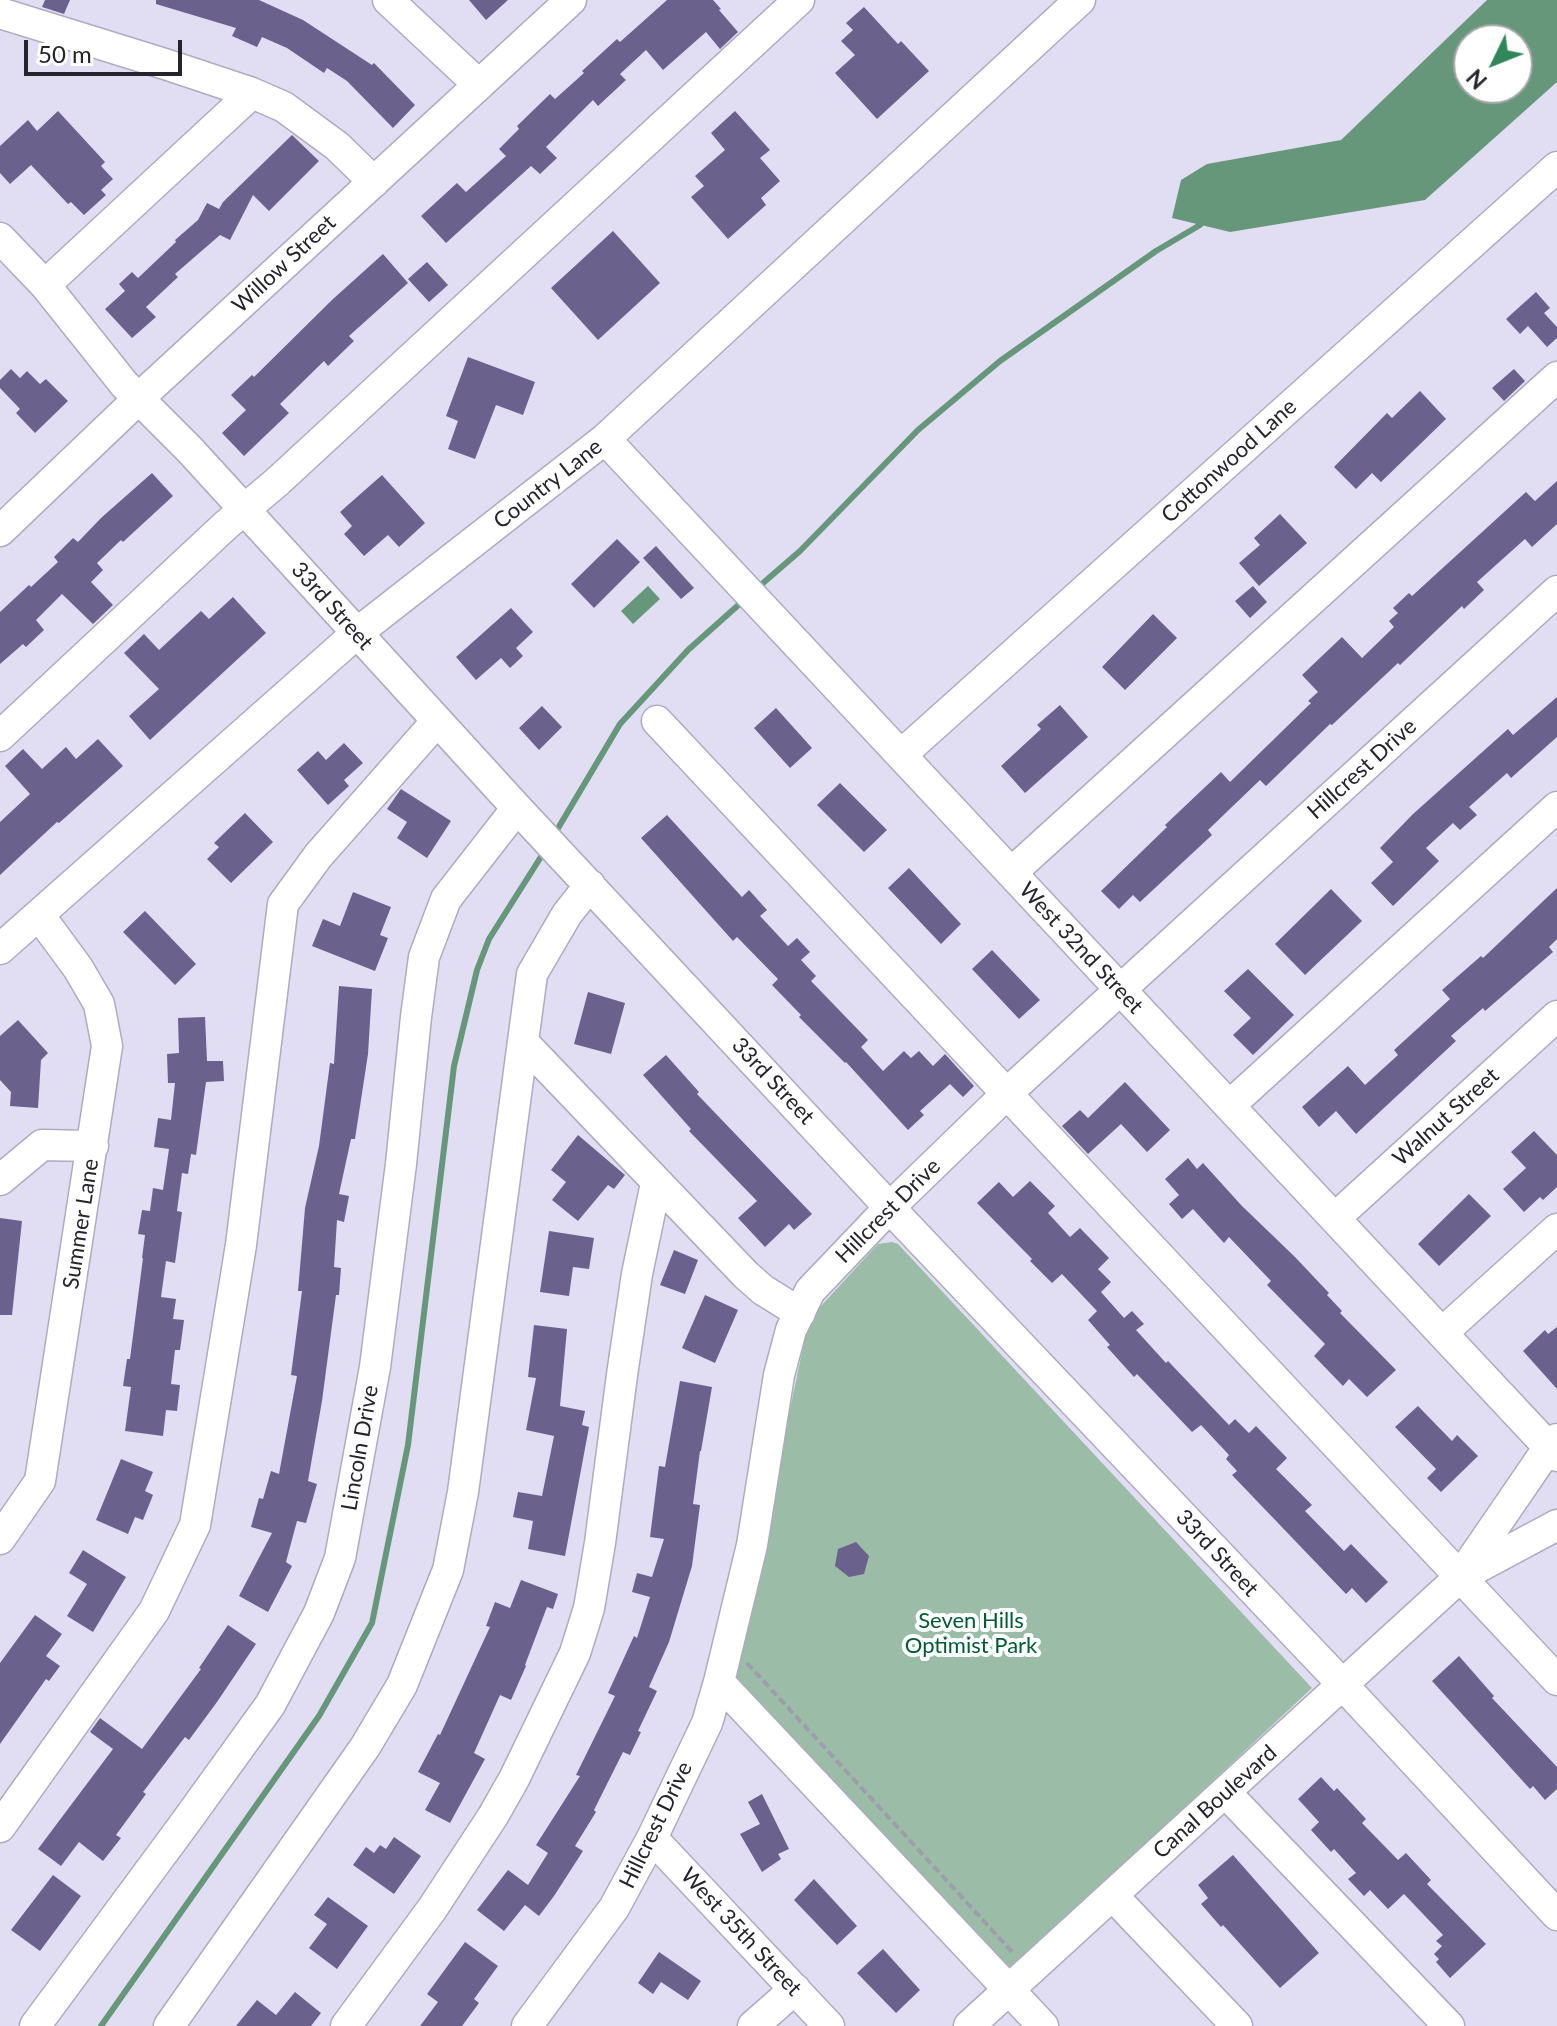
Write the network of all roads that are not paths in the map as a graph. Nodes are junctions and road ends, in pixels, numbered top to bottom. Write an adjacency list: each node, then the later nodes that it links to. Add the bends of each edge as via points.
1 (388, 0): 6 (street)
2 (571, 0): 6 (street, Willow Street)
3 (799, 0): 15 (street)
4 (1080, 0): 14 (street, Country Lane)
5 (0, 13): 7 (street)
6 (479, 85): 9 (street, Willow Street)
7 (252, 93): 9 (street, via 294,114); 11 (street)
8 (1557, 167): 22 (street, Cottonwood Lane)
9 (374, 182): 13 (street, Willow Street)
10 (0, 238): 11 (street, 33rd Street)
11 (45, 285): 13 (street, 33rd Street)
12 (1557, 377): 25 (street)
13 (139, 399): 15 (street, 33rd Street); 16 (street, Willow Street)
14 (605, 439): 18 (street, Country Lane); 22 (street, West 32nd Street)
15 (244, 510): 18 (street, 33rd Street); 21 (street)
16 (3, 522)
17 (1557, 591): 29 (street, Hillcrest Drive)
18 (357, 633): 19 (street, 33rd Street); 27 (street, Country Lane)
19 (437, 721): 24 (street, 33rd Street); 50 (street, via 318,856 283,904 241,1245 195,1525 154,1611)
20 (657, 721): 32 (street)
21 (0, 736)
22 (901, 755): 25 (street, West 32nd Street)
23 (1557, 807): 33 (street)
24 (524, 816): 26 (street, 33rd Street); 56 (street, Lincoln Drive, via 446,899 424,957 375,1367 340,1558 319,1613 270,1705)
25 (1011, 873): 29 (street, West 32nd Street)
26 (590, 885): 31 (street, via 532,974); 37 (street, 33rd Street)
27 (39, 915): 28 (street, Country Lane); 34 (street, Summer Lane, via 99,1004 107,1046)
28 (0, 949)
29 (1120, 989): 32 (street, Hillcrest Drive); 33 (street, West 32nd Street)
30 (1557, 1016): 38 (street, Walnut Street)
31 (523, 1042): 36 (street); 57 (street, via 448,1570 402,1685 365,1747)
32 (1007, 1094): 37 (street, Hillcrest Drive); 45 (street)
33 (1229, 1106): 38 (street, West 32nd Street)
34 (93, 1146): 35 (street, via 42,1145); 44 (street, Summer Lane, via 40,1481)
35 (0, 1180)
36 (656, 1183): 40 (street, via 763,1290); 58 (street, via 637,1274 589,1608 575,1653 493,1816)
37 (890, 1207): 40 (street, Hillcrest Drive, via 810,1291); 48 (street, 33rd Street)
38 (1335, 1218): 41 (street, West 32nd Street)
39 (1557, 1229): 41 (street)
40 (800, 1313): 47 (street, Hillcrest Drive, via 779,1375 753,1540)
41 (1442, 1333): 42 (street, West 32nd Street)
42 (1554, 1447): 45 (street, Canal Boulevard)
43 (1557, 1525): 45 (street, Canal Boulevard)
44 (0, 1539)
45 (1460, 1577): 46 (street); 48 (street, Canal Boulevard)
46 (1557, 1680)
47 (719, 1682): 51 (street, Hillcrest Drive, via 707,1723); 54 (street)
48 (1342, 1685): 49 (street, Canal Boulevard); 53 (street, 33rd Street)
49 (1225, 1792): 52 (street, Canal Boulevard); 65 (street)
50 (0, 1827)
51 (652, 1838): 55 (street, West 35th Street); 59 (street, Hillcrest Drive, via 614,1908)
52 (1112, 1895): 54 (street, Canal Boulevard); 64 (street)
53 (1557, 1915)
54 (1020, 1980): 62 (street, Canal Boulevard); 63 (street)
55 (795, 1989): 60 (street); 61 (street, West 35th Street)
56 (35, 2026)
57 (169, 2026)
58 (346, 2026)
59 (527, 2026)
60 (753, 2026)
61 (829, 2026)
62 (969, 2026)
63 (1043, 2026)
64 (1237, 2026)
65 (1449, 2026)

